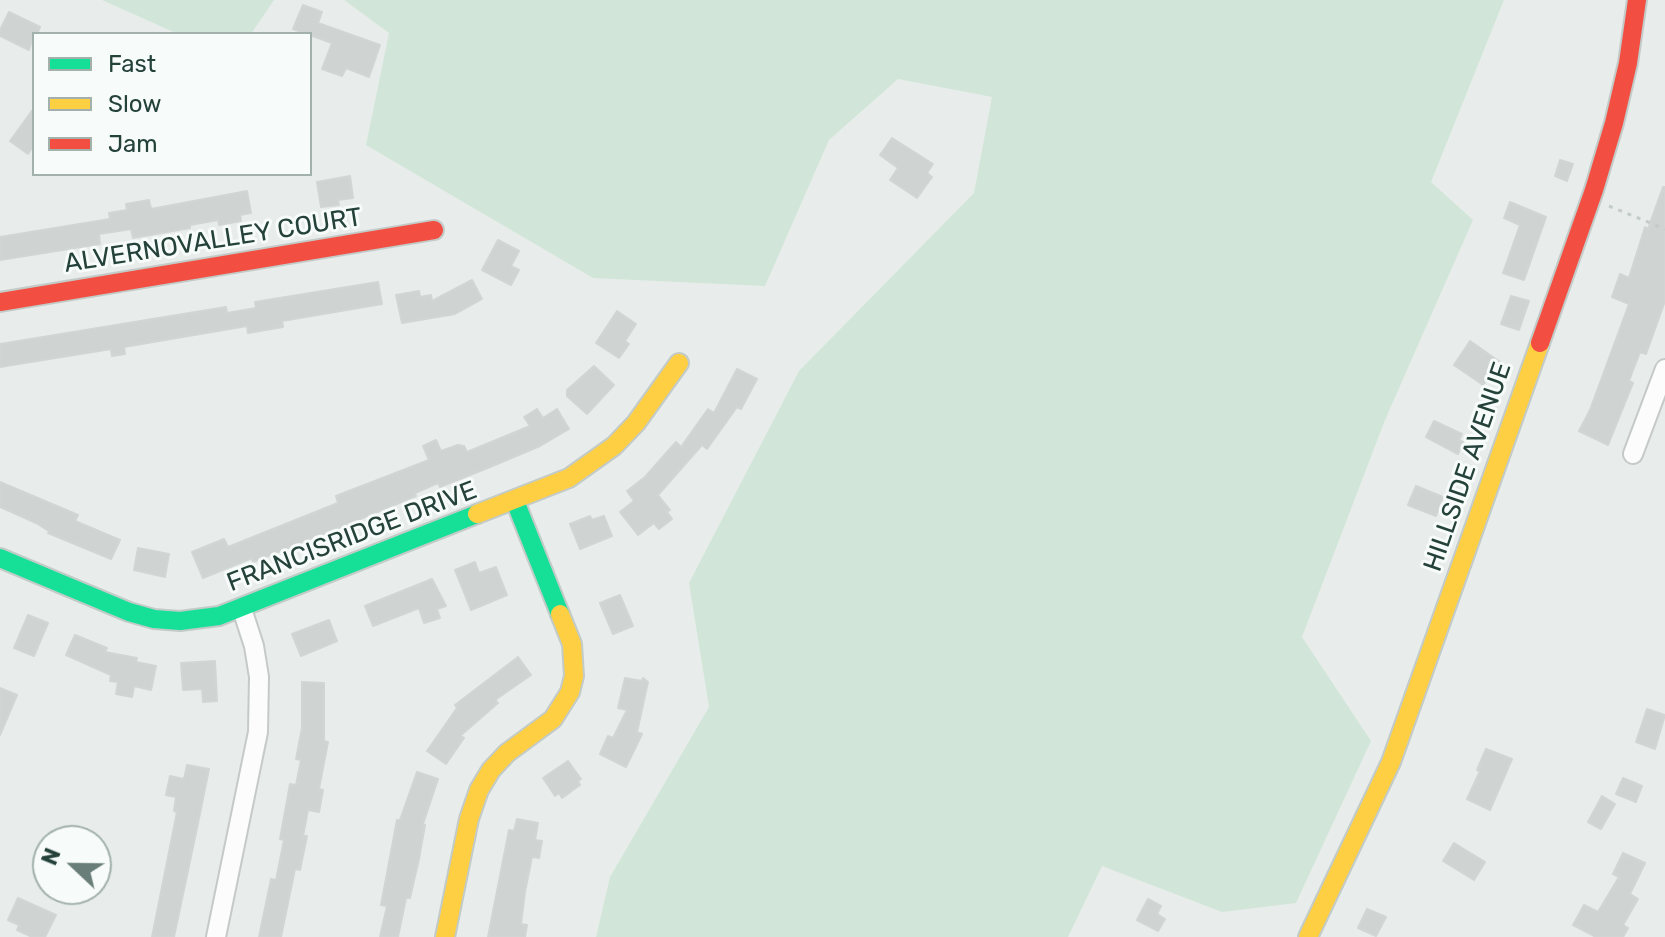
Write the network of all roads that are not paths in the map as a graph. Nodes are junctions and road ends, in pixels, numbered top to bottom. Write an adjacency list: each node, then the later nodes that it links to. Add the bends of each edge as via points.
1 (1637, 0): 12 (street, HILLSIDE AVENUE, via 1614,123 1590,199 1391,762)
2 (434, 230): 3 (street, ALVERNOVALLEY COURT)
3 (0, 302)
4 (679, 363): 7 (street, FRANCISRIDGE DRIVE, via 614,446 569,478)
5 (1665, 369): 6 (street)
6 (1633, 454)
7 (515, 501): 9 (street, FRANCISRIDGE DRIVE); 11 (street, via 572,644 574,676 553,719 507,753 479,790)
8 (1, 560): 9 (street, FRANCISRIDGE DRIVE, via 154,619 196,620)
9 (242, 609): 10 (street, via 259,677 258,732)
10 (216, 937)
11 (445, 937)
12 (1308, 937)

